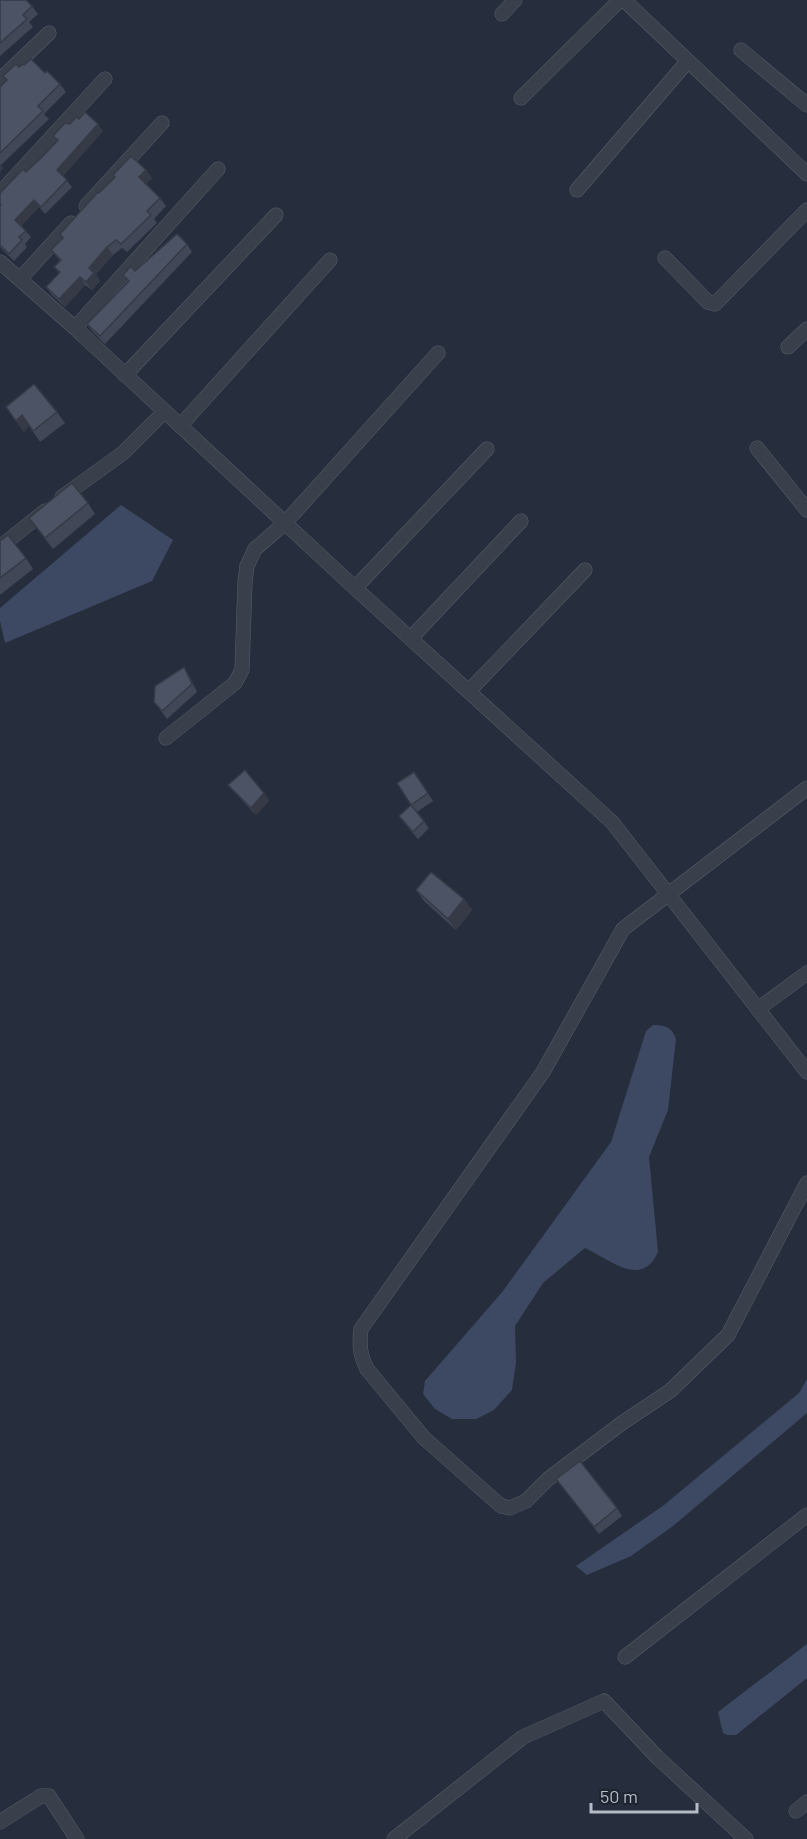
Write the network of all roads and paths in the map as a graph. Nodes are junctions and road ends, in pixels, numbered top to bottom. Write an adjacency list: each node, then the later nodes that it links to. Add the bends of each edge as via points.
1 (515, 0): 3 (street)
2 (622, 0): 6 (street); 9 (street)
3 (502, 14)
4 (49, 33): 8 (street)
5 (741, 50): 10 (street)
6 (687, 62): 13 (street); 14 (street)
7 (105, 79): 15 (street)
8 (0, 80)
9 (521, 98)
10 (807, 105)
11 (162, 123): 21 (street)
12 (218, 169): 22 (street)
13 (807, 174)
14 (578, 190)
15 (0, 193)
16 (807, 210): 18 (street, via 715,304 708,302)
17 (276, 215): 26 (street)
18 (665, 258)
19 (330, 260): 28 (street)
20 (0, 262): 21 (street)
21 (20, 279): 22 (street)
22 (75, 328): 26 (street)
23 (807, 329): 24 (street)
24 (788, 347)
25 (438, 353): 33 (street)
26 (125, 375): 27 (street)
27 (164, 412): 28 (street); 34 (street, via 123,453)
28 (180, 426): 33 (street)
29 (757, 448): 31 (street)
30 (487, 449): 36 (street)
31 (807, 510)
32 (521, 521): 37 (street)
33 (285, 524): 36 (street); 39 (street, via 255,549 247,566 242,670 235,683)
34 (0, 547)
35 (585, 570): 38 (street)
36 (355, 588): 37 (street)
37 (411, 638): 38 (street)
38 (469, 692): 41 (street, via 612,822)
39 (166, 738)
40 (807, 788): 41 (street)
41 (668, 894): 43 (street); 45 (street, via 623,929 543,1072 361,1329 359,1345 367,1369 424,1438 501,1506 518,1506 580,1454 670,1390 728,1335)
42 (807, 972): 43 (street)
43 (758, 1010): 44 (street)
44 (807, 1072)
45 (807, 1183)
46 (807, 1515): 47 (street)
47 (625, 1657)
48 (0, 1822): 49 (street, via 41,1796 49,1796)
49 (77, 1839)
50 (394, 1839): 51 (street, via 523,1737 604,1701 658,1758)
51 (746, 1839)

